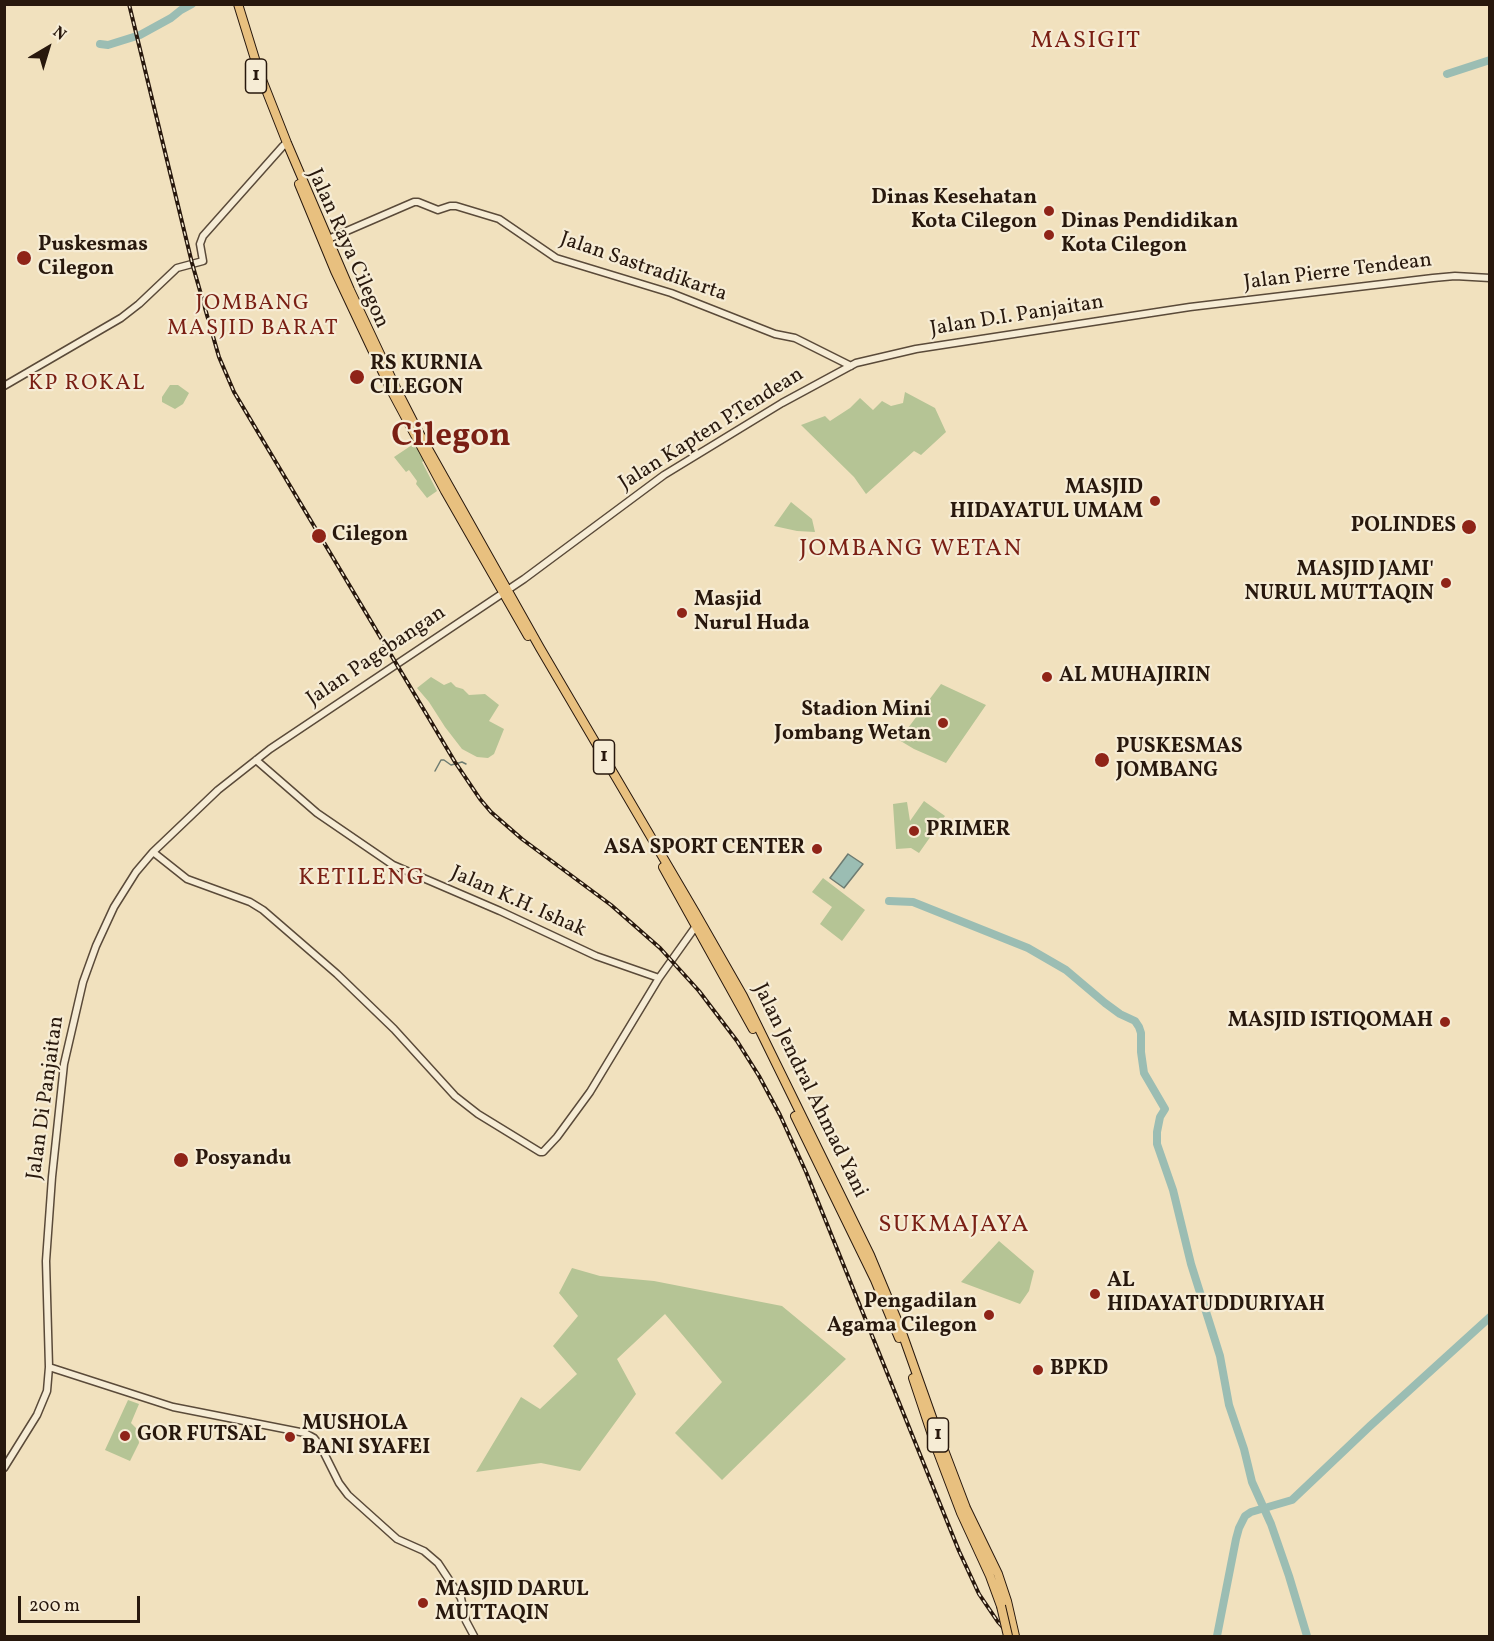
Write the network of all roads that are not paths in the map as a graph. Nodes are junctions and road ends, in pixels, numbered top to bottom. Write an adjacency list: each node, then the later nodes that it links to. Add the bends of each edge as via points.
1 (233, 4): 3 (highway, Jalan Raya Cilegon / 1, via 254,71)
2 (238, 4): 3 (highway, Jalan Raya Cilegon / 1)
3 (285, 144): 4 (highway, Jalan Raya Cilegon / 1); 8 (street, via 203,236 203,261 177,268 121,318)
4 (326, 240): 7 (street, Jalan Sastradikarta, via 414,202 438,210 456,206 503,222 556,258 671,293 775,334 795,338); 9 (highway, Jalan Raya Cilegon / 1, via 347,297 392,392)
5 (1490, 278): 6 (street, Jalan Pierre Tendean, via 1433,278)
6 (1190, 307): 7 (street, Jalan D.I. Panjaitan, via 915,349)
7 (851, 366): 9 (street, Jalan Kapten P.Tendean, via 664,475)
8 (4, 386)
9 (505, 591): 10 (street, Jalan Pagebangan); 12 (highway, Jalan Jendral Ahmad Yani / 1)
10 (256, 760): 11 (street, Jalan Di Panjaitan, via 211,796); 13 (street, Jalan K.H. Ishak, via 317,813 393,865 596,956)
11 (153, 852): 13 (street, via 188,879 255,905 284,927 394,1029 455,1096 540,1152 557,1137 590,1092); 14 (street, Jalan Di Panjaitan, via 114,907 96,946 64,1064 46,1261)
12 (699, 924): 13 (street); 17 (highway, Jalan Jendral Ahmad Yani / 1, bridge, via 875,1280 961,1513 990,1576); 18 (highway, Jalan Jendral Ahmad Yani / 1, via 743,996 883,1283 966,1508 998,1574)
13 (658, 978)
14 (49, 1367): 15 (street, Jalan Di Panjaitan, via 44,1402); 16 (street, via 166,1405 314,1438 348,1495 397,1539 424,1551 438,1563 461,1598)
15 (4, 1467)
16 (474, 1636)
17 (1008, 1636)
18 (1015, 1636)

